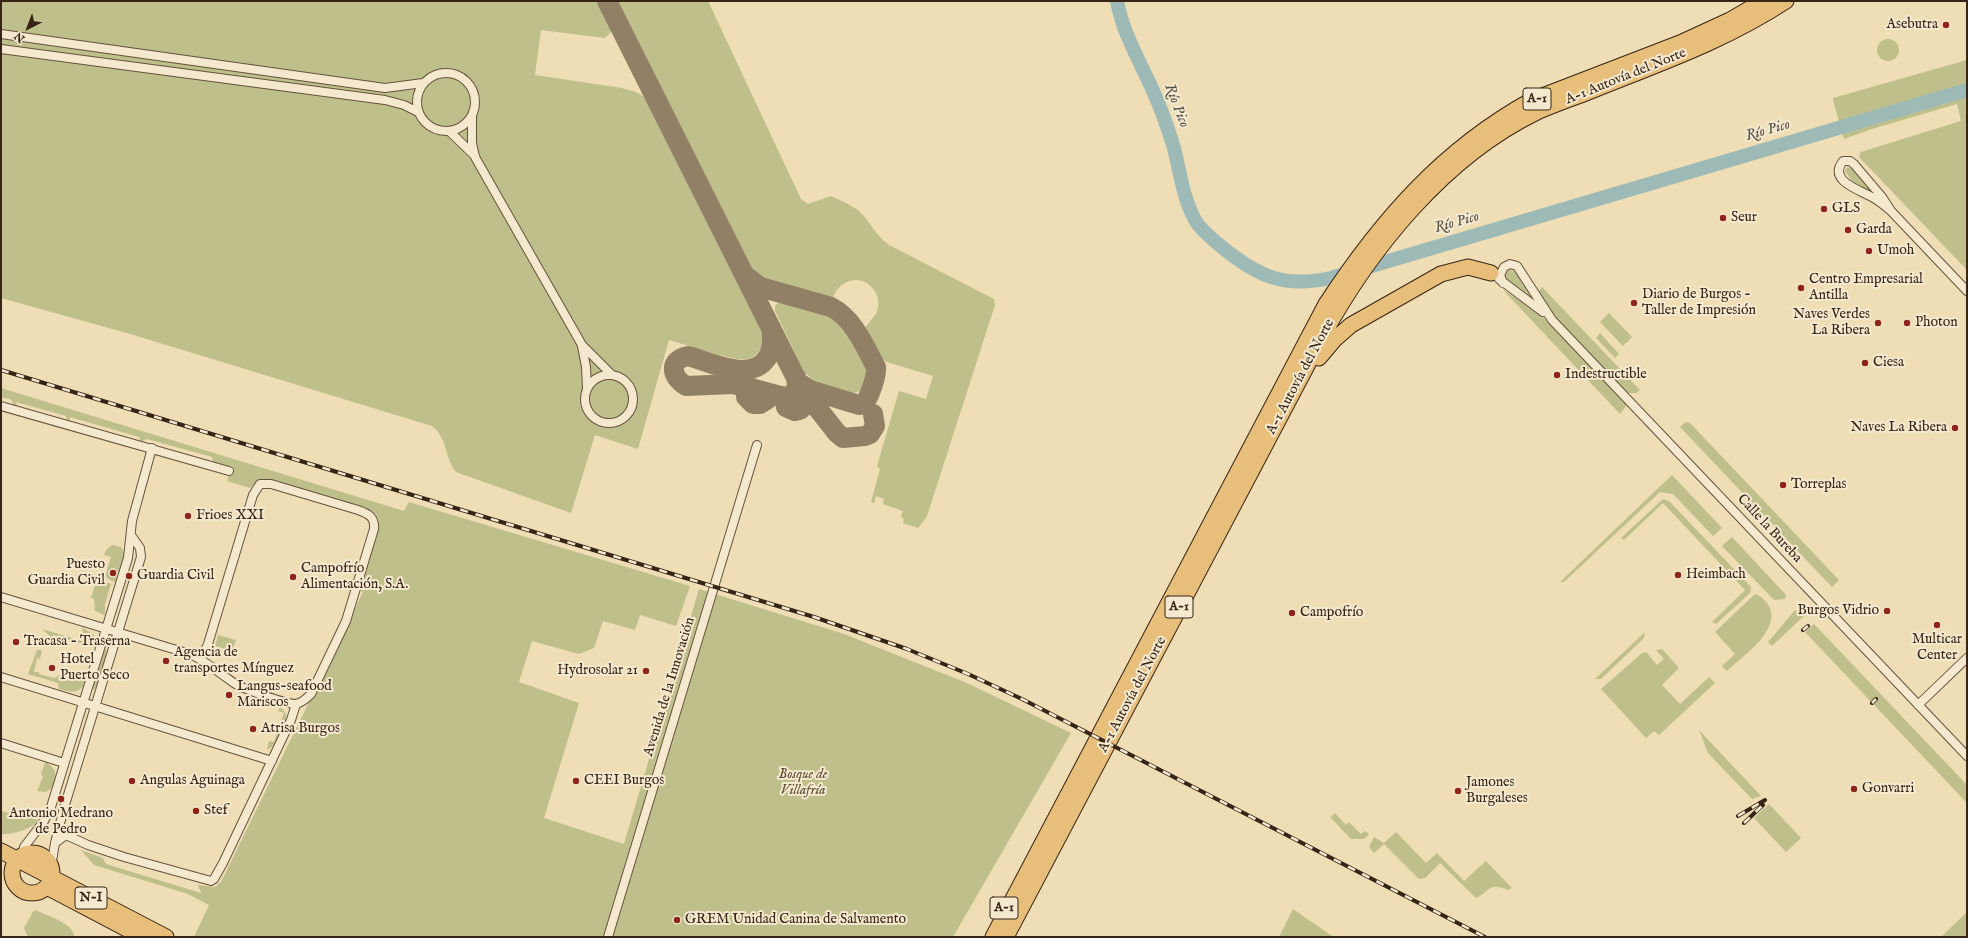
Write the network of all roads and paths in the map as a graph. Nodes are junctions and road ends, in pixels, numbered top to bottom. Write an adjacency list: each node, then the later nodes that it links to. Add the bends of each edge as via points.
1 (1763, 1): 43 (highway, A-1 Autovía del Norte / A-1, via 1730,20 1680,43 1532,100 1490,124 1449,158 1377,231 1326,304)
2 (1786, 1): 22 (highway, A-1 Autovía del Norte / A-1, via 1756,20 1706,45 1539,112 1489,140 1449,174 1406,216 1357,279 1321,339)
3 (1, 34): 5 (street, via 385,88)
4 (1, 49): 6 (street, via 386,100)
5 (423, 83): 6 (street, via 416,102); 7 (street, via 439,73 458,75 472,88 475,107)
6 (418, 112): 8 (street, via 430,127)
7 (472, 116): 8 (street, via 466,124); 9 (street, via 472,144)
8 (449, 132): 9 (street)
9 (475, 157): 15 (street)
10 (1890, 211): 10 (street, via 1882,197 1854,164 1844,161 1839,167 1842,179); 13 (street)
11 (1491, 273): 12 (street, Calle la Bureba); 22 (highway, via 1468,267 1441,274 1342,332 1316,362 1247,491)
12 (1503, 282): 14 (street, Calle la Bureba); 14 (street, Calle la Bureba, via 1500,275 1504,267 1510,264 1517,266)
13 (1967, 291)
14 (1552, 320): 32 (street, Calle la Bureba)
15 (582, 345): 16 (street); 17 (street)
16 (612, 375): 17 (street, via 600,376); 17 (street, via 623,379 632,393 631,409 620,420 604,423 590,415 584,401)
17 (587, 388)
18 (1, 406): 20 (street)
19 (757, 445): 46 (street, Avenida de la Innovación)
20 (152, 448): 21 (street); 23 (street, via 132,521)
21 (229, 471)
22 (1227, 516): 41 (highway, A-1 Autovía del Norte / A-1)
23 (131, 535): 25 (street, via 128,558); 26 (street, via 140,548 141,557)
24 (1, 597): 25 (street)
25 (106, 628): 26 (street); 30 (street)
26 (119, 632): 28 (street); 33 (street)
27 (1967, 658): 32 (street)
28 (201, 659): 31 (street, via 236,684); 31 (street, via 208,644 253,495 260,484 271,484 364,512 373,519 374,529 346,621 311,694)
29 (1, 677): 30 (street)
30 (83, 702): 33 (street); 37 (street)
31 (296, 704): 36 (street)
32 (1918, 705): 35 (street, Calle la Bureba)
33 (96, 707): 36 (street); 38 (street)
34 (1, 744): 37 (street)
35 (1967, 756)
36 (272, 761): 38 (street, via 218,873 211,882 124,857 66,835)
37 (64, 763): 40 (street, via 51,807 44,821)
38 (55, 843): 42 (street)
39 (1, 851): 40 (highway, N-I)
40 (13, 861): 42 (highway, N-I); 42 (highway, via 33,852 38,853 47,860)
41 (1040, 871): 49 (highway, A-1 Autovía del Norte / A-1); 50 (highway, via 1039,886)
42 (50, 877): 44 (highway, N-I); 45 (highway, N-I)
43 (1023, 880): 47 (highway, A-1); 48 (highway, A-1 Autovía del Norte / A-1)
44 (142, 937)
45 (166, 937)
46 (608, 937)
47 (988, 937)
48 (993, 937)
49 (1006, 937)
50 (1012, 937)

